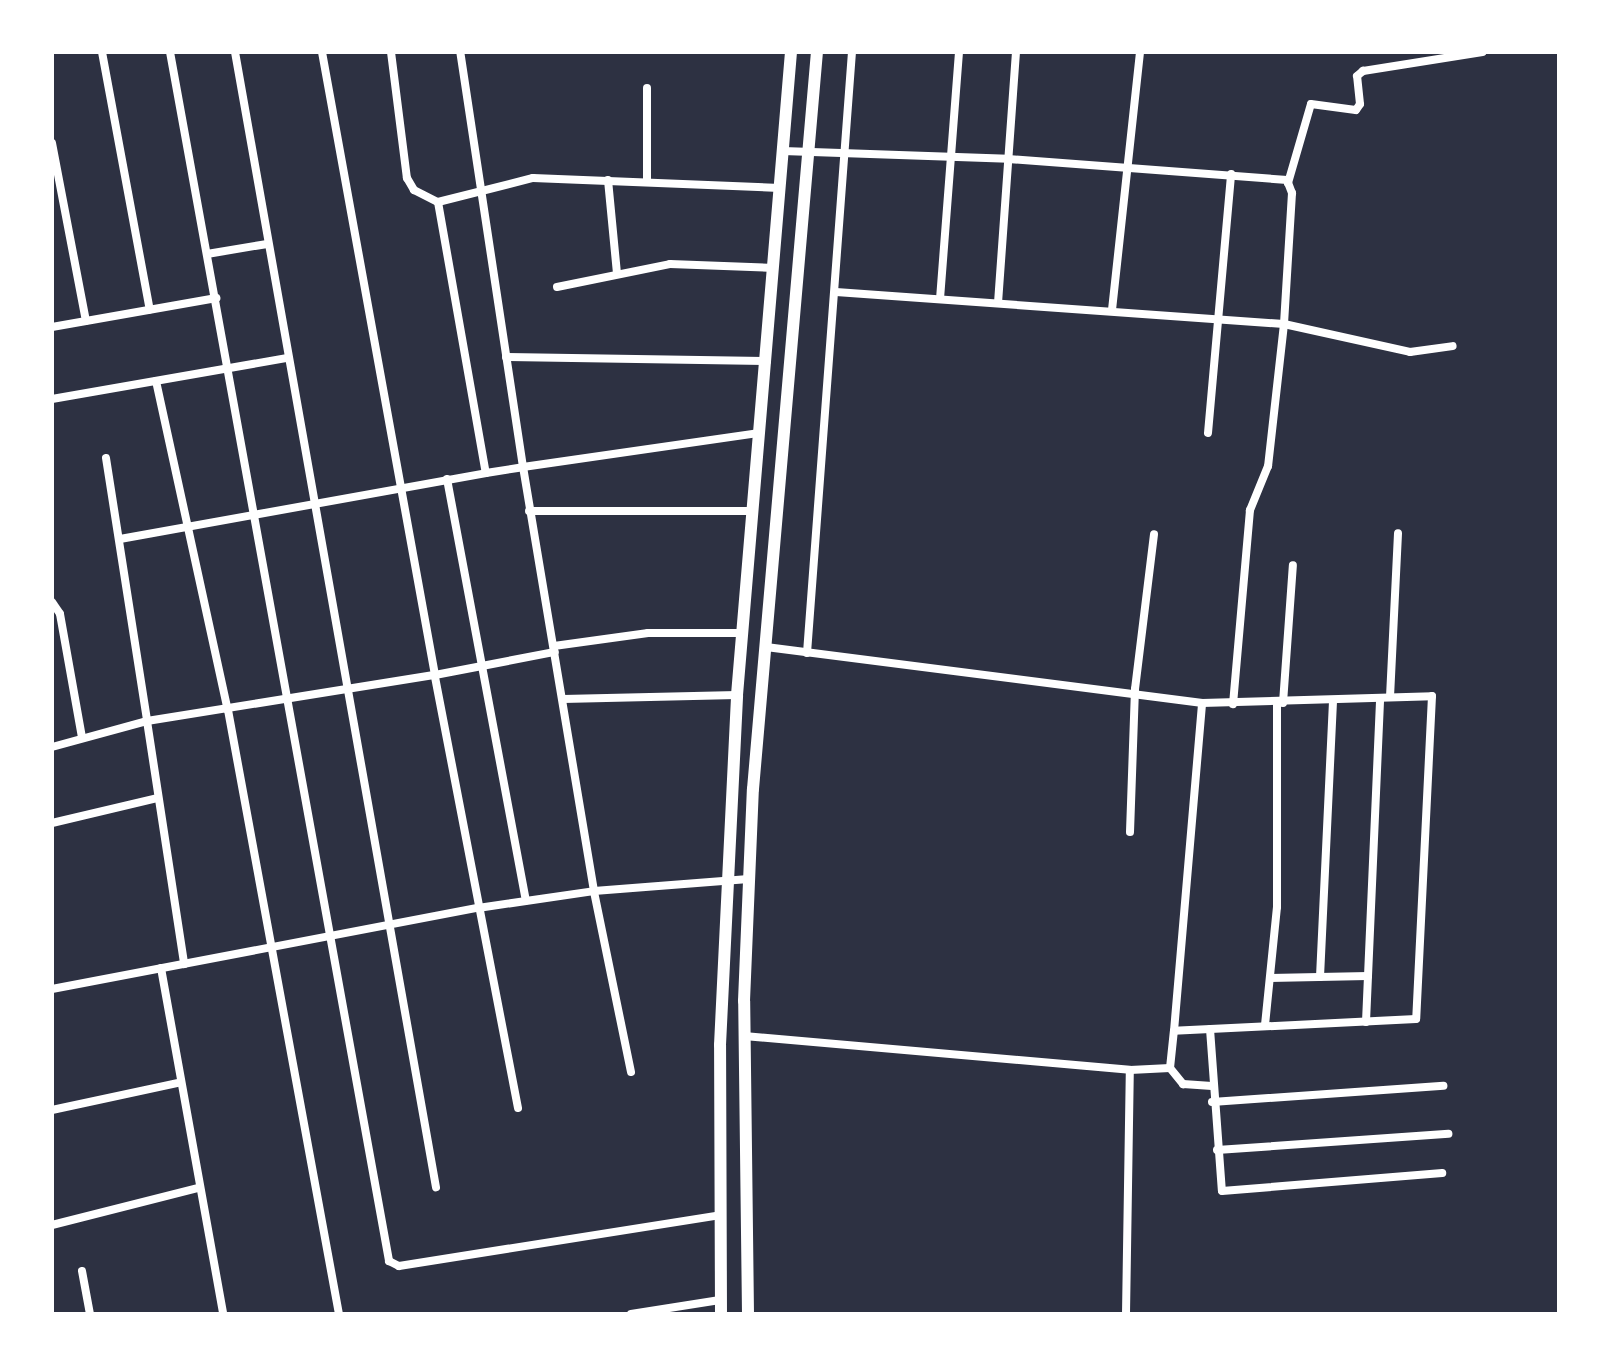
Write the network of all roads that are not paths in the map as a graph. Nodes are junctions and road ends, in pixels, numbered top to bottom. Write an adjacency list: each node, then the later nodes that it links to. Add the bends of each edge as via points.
1 (102, 52): 38 (street)
2 (170, 52): 30 (street)
3 (235, 52): 29 (street)
4 (322, 52): 57 (street)
5 (391, 52): 28 (street, via 407,178 414,190)
6 (460, 52): 27 (street)
7 (791, 52): 16 (street)
8 (817, 52): 17 (street)
9 (852, 52): 18 (street)
10 (959, 52): 19 (street)
11 (1016, 52): 20 (street)
12 (1140, 52): 21 (street)
13 (1483, 52): 25 (street, via 1363,71 1357,76 1356,110 1311,104)
14 (647, 88): 24 (street)
15 (52, 143): 41 (street)
16 (783, 151): 17 (street); 26 (street)
17 (808, 153): 18 (street); 69 (street)
18 (844, 155): 19 (street); 34 (street)
19 (951, 158): 20 (street); 36 (street)
20 (1008, 159): 21 (street); 37 (street)
21 (1125, 170): 22 (street); 39 (street)
22 (1231, 174): 25 (street, via 1271,175); 40 (street)
23 (608, 180): 24 (street); 27 (street, via 533,178); 32 (street)
24 (647, 181): 26 (street)
25 (1288, 183): 42 (street)
26 (780, 188): 31 (street)
27 (479, 190): 28 (street); 45 (street)
28 (438, 202): 55 (street)
29 (267, 244): 30 (street); 46 (street)
30 (207, 254): 35 (street)
31 (774, 268): 32 (street, via 684,262); 47 (street)
32 (617, 274): 33 (street)
33 (557, 287)
34 (836, 292): 36 (street); 71 (street)
35 (216, 298): 38 (street); 48 (street)
36 (940, 299): 37 (street)
37 (998, 303): 39 (street)
38 (150, 310): 41 (street)
39 (1112, 310): 40 (street)
40 (1217, 318): 42 (street); 52 (street)
41 (86, 321): 43 (street)
42 (1284, 324): 44 (street, via 1410,352); 84 (street, via 1268,466 1250,510)
43 (52, 327)
44 (1453, 346)
45 (506, 357): 47 (street); 54 (street)
46 (287, 358): 48 (street); 58 (street)
47 (767, 361): 51 (street)
48 (229, 368): 49 (street); 61 (street)
49 (156, 381): 50 (street); 62 (street)
50 (52, 399)
51 (760, 433): 54 (street); 60 (street)
52 (1208, 433)
53 (106, 458): 65 (street)
54 (523, 467): 55 (street); 59 (street)
55 (486, 473): 56 (street)
56 (447, 479): 57 (street); 72 (street)
57 (401, 486): 58 (street); 73 (street)
58 (314, 504): 61 (street); 74 (street)
59 (529, 511): 60 (street); 70 (street)
60 (753, 511): 68 (street)
61 (256, 513): 62 (street); 79 (street)
62 (188, 526): 65 (street); 85 (street)
63 (1398, 533): 77 (street)
64 (1154, 534): 75 (street)
65 (120, 539): 86 (street)
66 (1293, 565): 83 (street)
67 (52, 602): 87 (street, via 60,614)
68 (743, 633): 70 (street, via 648,633); 76 (street)
69 (766, 647): 71 (street); 93 (street)
70 (554, 649): 72 (street); 80 (street)
71 (807, 653): 75 (street)
72 (483, 666): 73 (street); 95 (street)
73 (435, 675): 74 (street); 96 (street)
74 (347, 689): 79 (street); 97 (street)
75 (1134, 694): 82 (street); 91 (street)
76 (737, 695): 80 (street); 92 (street)
77 (1390, 697): 78 (street); 106 (street, via 1430,695 1435,704 1418,1016)
78 (1380, 698): 81 (street); 102 (street)
79 (286, 699): 85 (street); 98 (street)
80 (563, 699): 94 (street)
81 (1333, 700): 83 (street); 103 (street)
82 (1202, 703): 84 (street); 109 (street)
83 (1280, 703): 84 (street); 104 (street, via 1277,907)
84 (1233, 704)
85 (228, 710): 86 (street); 99 (street)
86 (147, 721): 87 (street); 89 (street)
87 (82, 737): 88 (street)
88 (52, 747)
89 (158, 798): 90 (street); 100 (street)
90 (52, 823)
91 (1130, 832)
92 (731, 878): 93 (street); 94 (street); 125 (street, via 720,1045)
93 (749, 879): 110 (street)
94 (594, 891): 95 (street); 113 (street)
95 (526, 901): 96 (street)
96 (478, 908): 97 (street); 118 (street)
97 (392, 926): 98 (street); 123 (street)
98 (330, 934): 99 (street); 125 (street, via 394,1266)
99 (272, 945): 100 (street); 131 (street)
100 (184, 964): 101 (street)
101 (161, 968): 105 (street); 114 (street)
102 (1368, 976): 103 (street); 106 (street)
103 (1320, 977): 104 (street)
104 (1270, 978): 107 (street)
105 (52, 989)
106 (1366, 1022): 107 (street)
107 (1265, 1025): 108 (street)
108 (1210, 1029): 109 (street); 115 (street)
109 (1174, 1031): 111 (street)
110 (744, 1036): 112 (street); 133 (street)
111 (1170, 1068): 112 (street); 115 (street, via 1183,1084)
112 (1130, 1070): 134 (street)
113 (631, 1072)
114 (178, 1083): 119 (street); 124 (street)
115 (1212, 1086): 117 (street)
116 (1443, 1086): 117 (street)
117 (1212, 1102): 121 (street)
118 (518, 1108)
119 (52, 1110)
120 (1448, 1134): 121 (street)
121 (1217, 1150): 122 (street, via 1219,1188 1228,1192)
122 (1442, 1173)
123 (436, 1187)
124 (198, 1188): 126 (street); 130 (street)
125 (722, 1215): 128 (street)
126 (52, 1225)
127 (82, 1271): 129 (street)
128 (720, 1307): 132 (street)
129 (90, 1314)
130 (223, 1314)
131 (339, 1314)
132 (631, 1314)
133 (748, 1314)
134 (1126, 1314)

